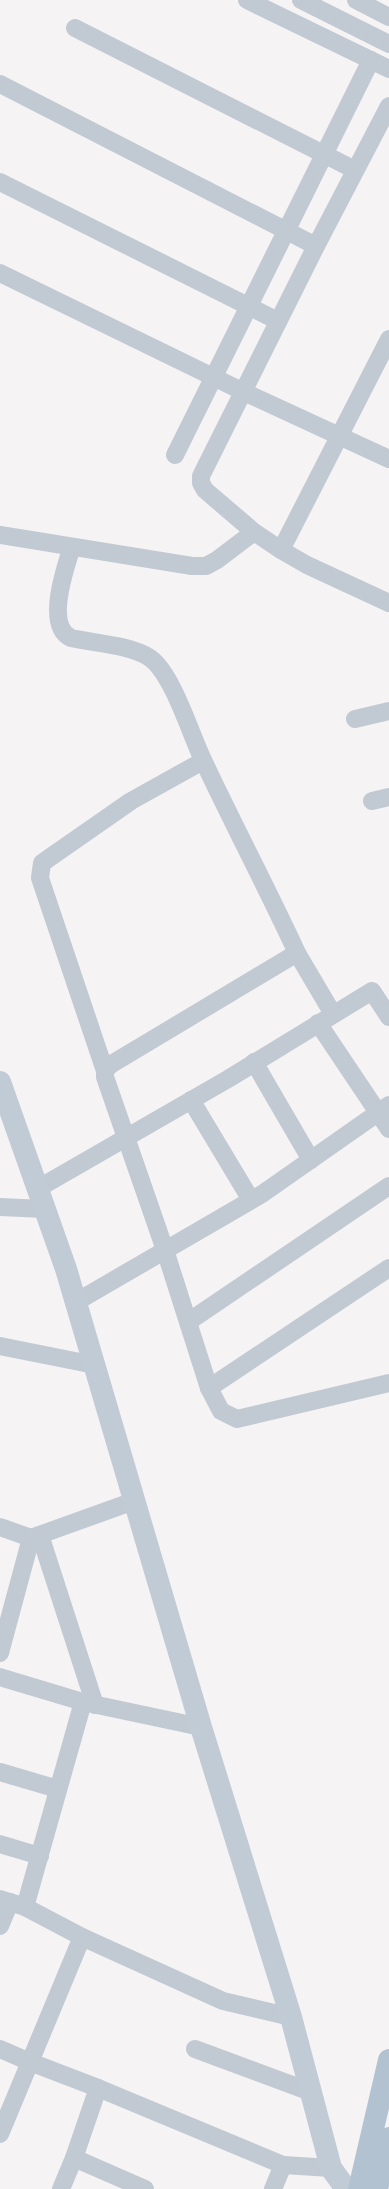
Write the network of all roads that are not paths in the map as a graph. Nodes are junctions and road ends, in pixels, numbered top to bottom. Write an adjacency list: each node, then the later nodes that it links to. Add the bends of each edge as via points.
1 (247, 0): 7 (street)
2 (301, 0): 6 (street)
3 (356, 0): 4 (street)
4 (389, 17)
5 (75, 28): 11 (street)
6 (389, 44)
7 (371, 60): 8 (street); 11 (street)
8 (389, 69)
9 (0, 84): 14 (street)
10 (389, 106): 12 (street)
11 (325, 155): 12 (street); 14 (street)
12 (355, 170): 15 (street)
13 (0, 182): 17 (street)
14 (287, 230): 15 (street); 17 (street)
15 (316, 246): 18 (street)
16 (0, 273): 20 (street)
17 (247, 306): 18 (street); 20 (street)
18 (278, 321): 21 (street)
19 (389, 339): 22 (street)
20 (213, 378): 21 (street); 23 (street)
21 (244, 392): 22 (street); 25 (street, via 201,476 201,483 205,490)
22 (338, 436): 24 (street); 28 (street)
23 (174, 455)
24 (389, 459)
25 (254, 532): 27 (street, via 206,566); 28 (street)
26 (0, 535): 27 (street)
27 (72, 547): 32 (street, via 60,593 60,629 64,635 71,638 131,650 150,658 164,674)
28 (281, 550): 29 (street, via 307,565)
29 (389, 603)
30 (389, 711): 31 (street)
31 (355, 719)
32 (204, 761): 33 (street); 37 (street, via 131,800 42,863 40,878)
33 (297, 953): 35 (street); 37 (street, via 110,1065)
34 (389, 1017): 35 (street, via 372,991)
35 (325, 1019): 36 (street); 40 (street)
36 (254, 1062): 39 (street); 43 (street)
37 (105, 1071): 42 (street)
38 (0, 1082): 45 (main road)
39 (191, 1100): 42 (street); 46 (street)
40 (384, 1109): 41 (street); 43 (street)
41 (389, 1129)
42 (127, 1138): 45 (street); 48 (street)
43 (311, 1160): 46 (street)
44 (389, 1186): 51 (street)
45 (41, 1199): 47 (street); 50 (main road)
46 (251, 1200): 48 (street)
47 (0, 1207)
48 (165, 1250): 50 (street); 51 (street)
49 (389, 1268): 55 (street)
50 (76, 1302): 53 (main road)
51 (188, 1322): 55 (street)
52 (0, 1346): 53 (street)
53 (94, 1365): 56 (main road)
54 (389, 1383): 55 (street, via 237,1419 222,1412)
55 (208, 1388)
56 (134, 1501): 58 (street); 63 (main road)
57 (0, 1527): 58 (street)
58 (35, 1536): 59 (street); 62 (street)
59 (8, 1595): 60 (street)
60 (0, 1654)
61 (0, 1677): 62 (street)
62 (89, 1703): 63 (street); 65 (street)
63 (201, 1727): 71 (main road)
64 (0, 1772): 65 (street)
65 (58, 1789): 67 (street)
66 (0, 1844): 67 (street)
67 (40, 1856): 68 (street)
68 (12, 1902): 69 (street); 70 (street)
69 (0, 1926)
70 (82, 1937): 71 (street, via 223,2001); 75 (street)
71 (291, 2018): 77 (main road)
72 (0, 2049): 75 (street)
73 (194, 2049): 77 (street)
74 (389, 2060): 87 (main road)
75 (30, 2062): 76 (street); 78 (street)
76 (98, 2088): 80 (street); 81 (street)
77 (311, 2092): 82 (main road)
78 (0, 2134)
79 (389, 2138): 88 (main road)
80 (74, 2158): 83 (street); 84 (street)
81 (283, 2165): 82 (street); 85 (street)
82 (331, 2168): 86 (main road)
83 (61, 2189)
84 (145, 2189)
85 (273, 2189)
86 (346, 2189)
87 (359, 2189)
88 (377, 2189)

